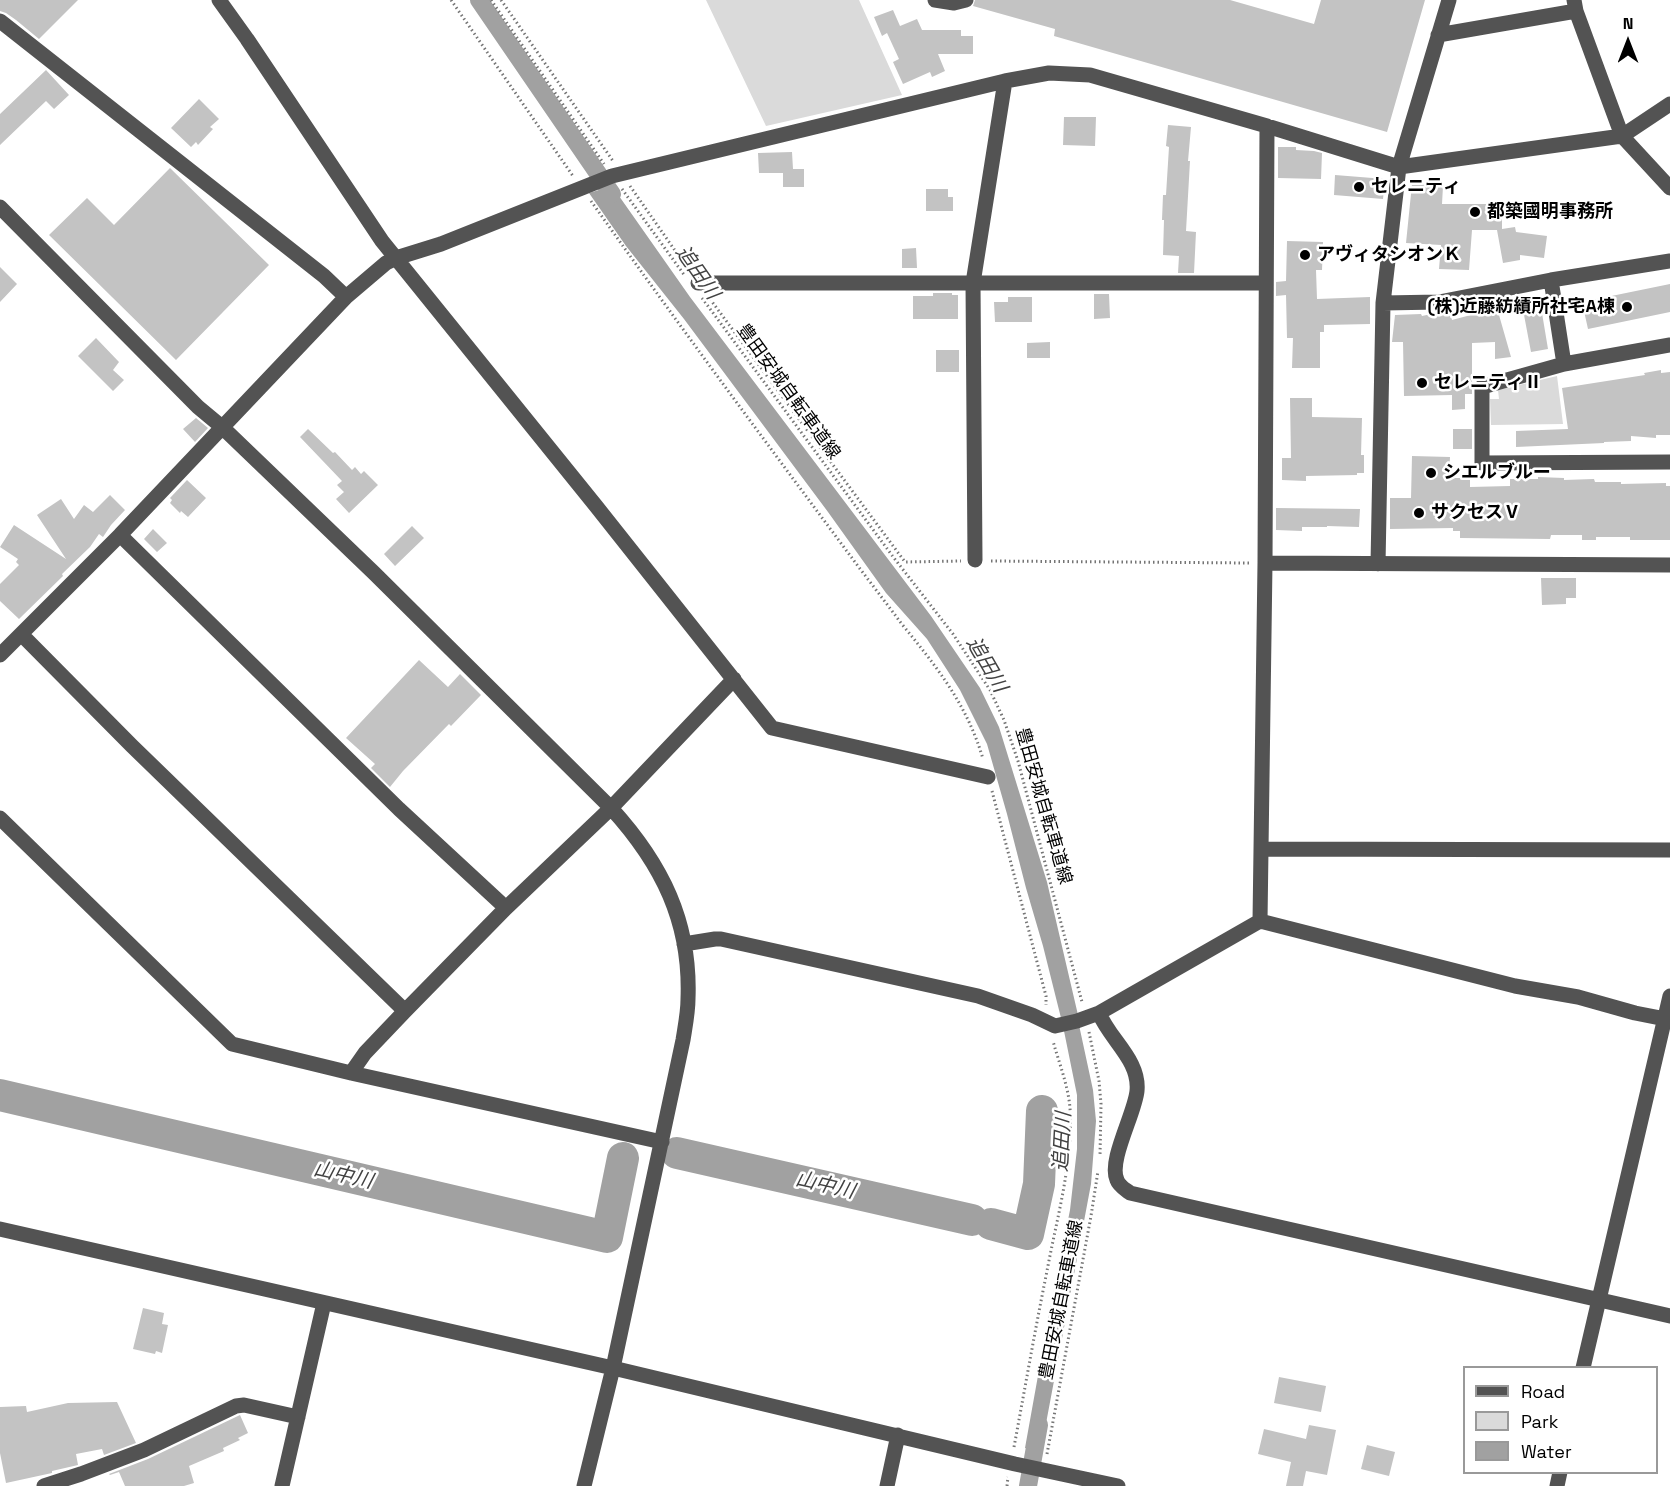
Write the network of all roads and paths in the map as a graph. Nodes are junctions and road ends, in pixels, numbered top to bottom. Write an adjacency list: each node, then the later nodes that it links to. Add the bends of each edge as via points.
1 (219, 0): 20 (street)
2 (451, 0): 17 (path)
3 (491, 0): 16 (path, 豊田安城自転車道線)
4 (501, 0): 16 (path)
5 (935, 0): 6 (street)
6 (966, 0)
7 (1449, 0): 10 (street)
8 (1575, 6): 10 (street); 14 (street)
9 (0, 21): 26 (street)
10 (1438, 35): 15 (street)
11 (1005, 81): 13 (street, via 1049,73 1090,75); 16 (street); 23 (street)
12 (1670, 104): 14 (street)
13 (1267, 126): 15 (street); 24 (street)
14 (1622, 136): 15 (street); 18 (street)
15 (1399, 167): 27 (street)
16 (612, 176): 17 (street); 25 (path); 25 (path, 豊田安城自転車道線)
17 (584, 187): 20 (street); 40 (path, via 751,422 939,670 973,732)
18 (1670, 188)
19 (0, 207): 30 (street)
20 (396, 258): 26 (street); 39 (street)
21 (1670, 261): 22 (street)
22 (1551, 280): 27 (street, via 1439,302); 29 (street)
23 (973, 283): 24 (street); 25 (street); 33 (street)
24 (1266, 283): 34 (street)
25 (696, 286): 33 (path, via 905,562); 50 (path, 豊田安城自転車道線, via 953,634 990,690 1018,761)
26 (346, 297): 30 (street)
27 (1383, 303): 35 (street)
28 (1670, 345): 29 (street)
29 (1564, 364): 31 (street, via 1482,387 1482,463)
30 (222, 427): 32 (street); 41 (street)
31 (1670, 462)
32 (120, 535): 37 (street); 45 (street, via 399,809)
33 (975, 560): 34 (path)
34 (1266, 563): 35 (street); 43 (street)
35 (1378, 564): 36 (street)
36 (1670, 565)
37 (21, 634): 38 (street); 49 (street)
38 (0, 655)
39 (734, 679): 40 (street, via 777,730); 41 (street)
40 (988, 777): 52 (path)
41 (611, 808): 45 (street); 47 (street, via 645,849 661,876)
42 (0, 818): 53 (street, via 232,1044)
43 (1262, 849): 44 (street); 46 (street)
44 (1670, 850)
45 (506, 908): 49 (street)
46 (1260, 921): 50 (street); 51 (street)
47 (684, 944): 52 (street, via 722,939 978,996); 54 (street, via 687,1015)
48 (1670, 996): 51 (street)
49 (405, 1011): 53 (street)
50 (1088, 1017): 52 (street); 55 (path, 豊田安城自転車道線, via 1101,1104); 58 (street, via 1103,1023 1135,1072 1137,1093 1115,1168 1117,1182 1130,1193)
51 (1667, 1020): 58 (street)
52 (1052, 1024): 65 (path, via 1067,1086 1070,1141)
53 (351, 1073): 54 (street)
54 (662, 1142): 62 (street)
55 (1100, 1160)
56 (1098, 1171): 66 (path, 豊田安城自転車道線)
57 (0, 1229): 59 (street)
58 (1599, 1300): 60 (street); 61 (street)
59 (324, 1303): 62 (street); 63 (street)
60 (1670, 1316)
61 (1583, 1366)
62 (613, 1368): 64 (street); 69 (street)
63 (298, 1417): 67 (street, via 236,1406 144,1450); 68 (street)
64 (898, 1435): 65 (street); 70 (street)
65 (1013, 1463): 66 (street); 71 (path)
66 (1040, 1469): 72 (street)
67 (44, 1486)
68 (282, 1486)
69 (584, 1486)
70 (887, 1486)
71 (1007, 1486)
72 (1118, 1486)

